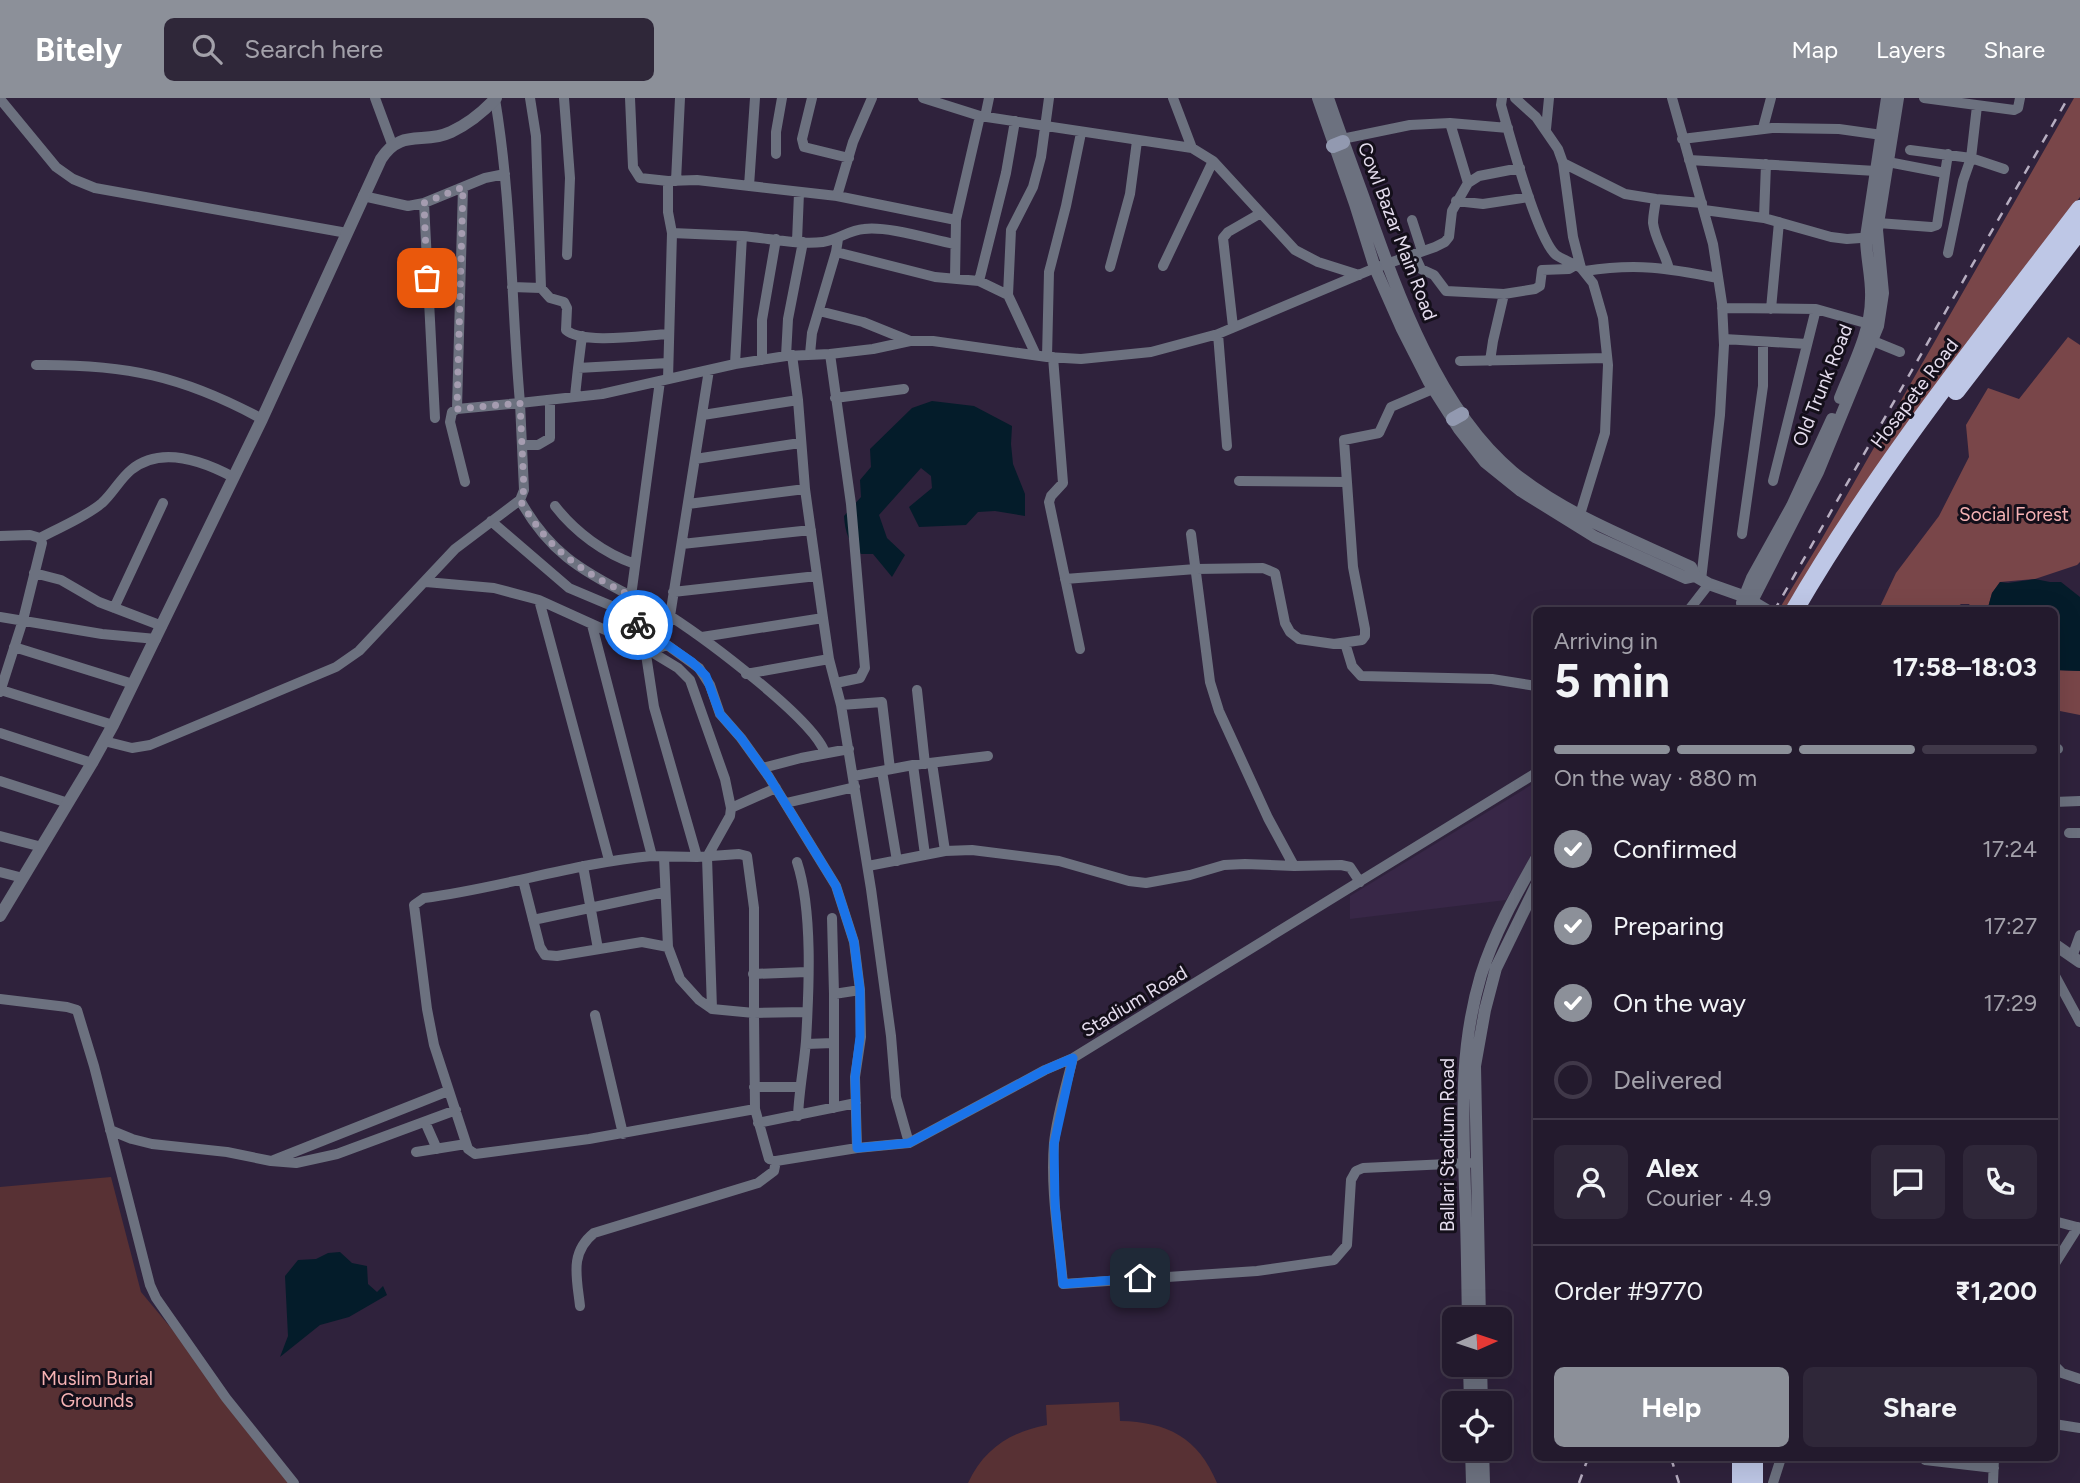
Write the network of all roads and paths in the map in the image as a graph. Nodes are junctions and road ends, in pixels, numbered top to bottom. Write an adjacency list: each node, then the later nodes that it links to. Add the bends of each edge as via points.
1 (375, 98): 41 (street)
2 (530, 98): 100 (street, via 536,136)
3 (564, 98): 89 (street, via 570,178)
4 (631, 98): 58 (street, via 635,174 646,180)
5 (680, 98): 58 (street)
6 (755, 98): 60 (street)
7 (782, 98): 44 (street)
8 (812, 98): 46 (street, via 804,147)
9 (872, 98): 46 (street)
10 (923, 98): 29 (street)
11 (989, 98): 29 (street)
12 (1049, 98): 32 (street)
13 (1173, 98): 42 (street)
14 (1318, 98): 40 (street)
15 (1328, 98): 40 (street, Cowl Bazar Main Road)
16 (1502, 98): 33 (street)
17 (1515, 98): 35 (street)
18 (1549, 98): 35 (street)
19 (1672, 98): 38 (street)
20 (1771, 98): 34 (street)
21 (1887, 98): 37 (street, Old Trunk Road)
22 (1898, 98): 50 (street)
23 (1924, 98): 28 (street)
24 (2020, 98): 27 (street, via 2016,109)
25 (0, 99): 78 (street, via 56,167 95,188)
26 (496, 99): 41 (street, via 450,132); 57 (street)
27 (2000, 103): 28 (street)
28 (1977, 106): 47 (street)
29 (983, 116): 30 (street); 73 (street)
30 (1015, 121): 32 (street); 98 (street)
31 (1450, 123): 33 (street); 40 (street, via 1410,125); 59 (street)
32 (1045, 125): 36 (street); 102 (street, via 1033,187 1011,230)
33 (1508, 128): 53 (street)
34 (1763, 128): 37 (street); 38 (street)
35 (1545, 129): 51 (street)
36 (1081, 133): 39 (street); 121 (street, via 1049,272)
37 (1882, 135): 55 (street, Old Trunk Road)
38 (1682, 139): 49 (street)
39 (1137, 141): 42 (street); 92 (street, via 1130,194)
40 (1339, 142): 91 (street, Cowl Bazar Main Road)
41 (393, 144): 63 (street)
42 (1192, 148): 48 (street)
43 (1910, 149): 45 (street)
44 (776, 154)
45 (1948, 154): 47 (street); 56 (street)
46 (849, 158): 64 (street)
47 (1971, 159): 54 (street); 88 (street)
48 (1213, 160): 71 (street); 90 (street)
49 (1689, 160): 52 (street); 69 (street)
50 (1888, 162): 56 (street); 76 (street)
51 (1563, 163): 66 (street, via 1625,194); 93 (street)
52 (1766, 164): 55 (street); 72 (street)
53 (1520, 169): 59 (street, via 1479,176); 65 (street)
54 (2004, 169)
55 (1876, 171): 81 (street, Old Trunk Road)
56 (1945, 173): 76 (street, via 1937,225)
57 (505, 174): 61 (street); 99 (street)
58 (672, 181): 60 (street); 79 (street, via 668,212)
59 (1468, 183): 67 (street)
60 (749, 186): 62 (street)
61 (463, 187): 68 (street); 139 (street)
62 (799, 193): 64 (street); 84 (street)
63 (363, 196): 68 (street, via 408,206); 78 (street)
64 (838, 196): 73 (street)
65 (1529, 197): 67 (street, via 1475,205); 93 (street, via 1550,248)
66 (1656, 199): 69 (street); 94 (street, via 1654,230)
67 (1456, 201): 87 (street, via 1449,237)
68 (424, 203): 142 (street)
69 (1703, 206): 72 (street); 97 (street)
70 (2080, 209): 178 (highway, Hosapete Road, via 1862,500)
71 (1261, 213): 95 (street, via 1295,250); 108 (street, via 1223,238)
72 (1765, 218): 75 (street)
73 (956, 220): 85 (street)
74 (1412, 220): 87 (street)
75 (1779, 222): 81 (street, via 1831,237); 104 (street)
76 (1878, 223): 81 (street)
77 (2080, 230): 179 (highway, Hosapete Road, via 1906,456)
78 (347, 233): 143 (street)
79 (672, 233): 80 (street); 109 (street)
80 (742, 236): 82 (street); 127 (street)
81 (1871, 237): 107 (street, Old Trunk Road); 107 (street, Old Trunk Road, via 1882,288)
82 (776, 239): 84 (street); 123 (street, via 762,320)
83 (838, 239): 84 (street); 85 (street, via 852,231 879,229); 86 (street)
84 (800, 242): 120 (street, via 789,319)
85 (954, 244): 96 (street)
86 (836, 252): 96 (street); 106 (street)
87 (1418, 252): 91 (street); 101 (street, via 1421,269 1434,275 1446,291)
88 (1948, 253)
89 (567, 255)
90 (1163, 265)
91 (1380, 266): 95 (street); 133 (street, via 1402,329); 141 (street, Cowl Bazar Main Road)
92 (1111, 267)
93 (1581, 268): 94 (street); 101 (street, via 1545,269 1538,288); 122 (street, via 1593,283 1601,308)
94 (1669, 269): 97 (street)
95 (1360, 275): 108 (street)
96 (955, 278): 98 (street)
97 (1718, 278): 103 (street)
98 (979, 281): 102 (street)
99 (512, 287): 100 (street); 138 (street)
100 (541, 288): 111 (street, via 550,298 567,304 566,330)
101 (1504, 294): 125 (street)
102 (1008, 295): 121 (street)
103 (1722, 309): 104 (street); 112 (street)
104 (1771, 309): 105 (street)
105 (1816, 309): 107 (street); 116 (street)
106 (819, 311): 113 (street); 118 (street)
107 (1873, 325): 114 (street, Old Trunk Road); 176 (street, Old Trunk Road)
108 (1234, 327): 110 (street)
109 (668, 334): 111 (street); 126 (street)
110 (1219, 334): 121 (street, via 1150,352 1081,359); 146 (street)
111 (582, 336): 129 (street)
112 (1724, 339): 115 (street); 171 (street)
113 (910, 341): 119 (street); 121 (street)
114 (1873, 341): 117 (street); 176 (street, Old Trunk Road, via 1818,472)
115 (1763, 342): 116 (street); 162 (street, via 1763,386)
116 (1807, 344): 150 (street)
117 (1900, 352)
118 (810, 354): 119 (street); 120 (street)
119 (830, 354): 135 (street)
120 (789, 356): 123 (street); 136 (street)
121 (1045, 356): 170 (street, via 1063,483 1049,502)
122 (1607, 358): 125 (street); 158 (street, via 1605,433)
123 (762, 360): 127 (street)
124 (1460, 361): 125 (street)
125 (1490, 361)
126 (668, 363): 129 (street); 131 (street)
127 (735, 364): 130 (street)
128 (36, 365): 143 (street, via 106,367 182,382)
129 (578, 368): 134 (street)
130 (709, 370): 131 (street); 140 (street)
131 (664, 380): 134 (street); 166 (street)
132 (904, 389): 135 (street)
133 (1433, 389): 141 (street); 152 (street, via 1391,407 1379,433 1344,440)
134 (575, 396): 137 (street)
135 (835, 398): 198 (street, via 849,491 865,668 860,678)
136 (798, 400): 140 (street); 144 (street)
137 (550, 401): 138 (street); 145 (street, via 550,438 538,445)
138 (520, 403): 139 (street); 145 (street)
139 (457, 409): 151 (street, via 450,422)
140 (703, 415): 147 (street)
141 (1458, 417): 158 (street, Cowl Bazar Main Road, via 1514,473)
142 (435, 418)
143 (262, 419): 148 (street)
144 (800, 443): 147 (street); 153 (street)
145 (523, 445): 154 (street)
146 (1227, 446)
147 (695, 459): 156 (street)
148 (233, 477): 164 (street, via 188,458 153,460 129,471 100,504); 187 (street)
149 (1239, 481): 152 (street)
150 (1773, 481)
151 (465, 482)
152 (1346, 482): 191 (street, via 1365,636)
153 (806, 489): 156 (street); 160 (street)
154 (520, 500): 159 (street); 174 (street, via 537,528 578,568)
155 (163, 503): 180 (street)
156 (688, 504): 165 (street)
157 (555, 506): 166 (street, via 603,548)
158 (1578, 521): 171 (street, Cowl Bazar Main Road, via 1686,578)
159 (491, 522): 172 (street, via 455,549); 181 (street, via 569,589)
160 (811, 530): 165 (street); 169 (street)
161 (1191, 534): 167 (street)
162 (1742, 534)
163 (0, 536): 164 (street)
164 (40, 538): 168 (street)
165 (682, 544): 173 (street)
166 (635, 564): 174 (street)
167 (1196, 569): 170 (street); 191 (street, via 1263,568 1275,573 1290,632 1307,641); 236 (street, via 1210,682 1219,711)
168 (34, 573): 180 (street, via 61,580); 185 (street)
169 (817, 576): 173 (street); 184 (street)
170 (1065, 579): 194 (street)
171 (1702, 580): 176 (street, Cowl Bazar Main Road); 177 (street)
172 (426, 582): 175 (street, via 494,588); 206 (street, via 359,651 336,667 150,745 132,748)
173 (673, 592): 182 (street)
174 (631, 596): 181 (street)
175 (539, 600): 186 (street); 230 (street)
176 (1745, 601)
177 (1690, 607)
178 (1796, 607)
179 (1810, 607)
180 (114, 608): 187 (street)
181 (626, 612): 190 (street, via 651,637)
182 (670, 616): 188 (street); 190 (street)
183 (0, 617): 185 (street)
184 (823, 618): 188 (street); 196 (street)
185 (23, 620): 189 (street); 192 (street)
186 (592, 625): 193 (street); 228 (street)
187 (162, 626): 189 (street)
188 (702, 637): 197 (street)
189 (156, 639): 199 (street)
190 (663, 642): 195 (street); 213 (street, via 706,676 720,714)
191 (1345, 643): 200 (street, via 1352,666 1361,676 1492,679)
192 (14, 647): 199 (street); 202 (street)
193 (645, 648): 195 (street); 229 (street, via 654,707)
194 (1080, 649)
195 (659, 656): 223 (street, via 690,680)
196 (829, 659): 197 (street); 198 (street)
197 (746, 674): 208 (street, via 813,732)
198 (836, 683): 203 (street)
199 (133, 684): 204 (street)
200 (1533, 685)
201 (917, 690): 211 (street)
202 (0, 691): 204 (street)
203 (841, 705): 207 (street); 214 (street, via 882,702)
204 (113, 725): 206 (street)
205 (0, 733): 210 (street)
206 (104, 741): 210 (street)
207 (849, 749): 208 (street); 217 (street)
208 (825, 753): 213 (street)
209 (988, 756): 211 (street)
210 (92, 763): 221 (street)
211 (929, 763): 212 (street); 226 (street)
212 (913, 765): 214 (street); 227 (street)
213 (763, 768): 218 (street)
214 (886, 770): 217 (street); 231 (street)
215 (1533, 775): 240 (street, Stadium Road)
216 (0, 781): 221 (street)
217 (854, 782): 222 (street); 235 (street)
218 (776, 788): 222 (street); 223 (street)
219 (2080, 801): 220 (street)
220 (2058, 802)
221 (68, 803): 225 (street)
222 (786, 803): 258 (street, via 836,886 854,942)
223 (731, 808): 229 (street, via 727,822)
224 (0, 836): 225 (street)
225 (42, 847): 238 (street)
226 (945, 851): 227 (street); 236 (street, via 1032,856 1146,883 1224,865)
227 (925, 855): 231 (street)
228 (658, 856): 229 (street); 230 (street); 241 (street)
229 (702, 857): 256 (street, via 744,854 749,860); 261 (street)
230 (609, 860): 234 (street)
231 (897, 861): 235 (street)
232 (797, 862): 255 (street)
233 (1533, 864): 242 (street, Ballari Stadium Road)
234 (583, 866): 239 (street); 246 (street)
235 (867, 866): 281 (street, via 896,1097)
236 (1294, 866): 240 (street, via 1350,867)
237 (0, 872): 238 (street)
238 (23, 878): 245 (street)
239 (523, 880): 249 (street); 271 (street, via 424,898 414,905 427,1009)
240 (1359, 880): 268 (street, Stadium Road)
241 (665, 892): 246 (street); 251 (street)
242 (1518, 892): 244 (street); 288 (street, Ballari Stadium Road, via 1486,959 1472,1011 1462,1081)
243 (1533, 892): 244 (street, Ballari Stadium Road)
244 (1530, 898): 288 (street, Ballari Stadium Road, via 1496,968 1485,1010 1474,1078)
245 (4, 904): 247 (street)
246 (591, 906): 249 (street); 253 (street)
247 (0, 916)
248 (832, 918): 259 (street)
249 (533, 920): 253 (street, via 545,955)
250 (2080, 935): 254 (street)
251 (668, 947): 253 (street, via 642,942); 261 (street, via 680,979)
252 (2058, 947): 254 (street)
253 (598, 948)
254 (2076, 959)
255 (807, 972): 256 (street); 262 (street)
256 (754, 974): 263 (street)
257 (2058, 981): 265 (street)
258 (860, 990): 259 (street); 272 (street)
259 (834, 994): 266 (street)
260 (0, 999): 279 (street, via 77,1010)
261 (712, 1009): 263 (street)
262 (807, 1012): 263 (street); 267 (street)
263 (754, 1013): 269 (street)
264 (595, 1015): 280 (street)
265 (2080, 1021)
266 (833, 1043): 267 (street); 273 (street)
267 (806, 1044): 270 (street)
268 (1073, 1058): 281 (street); 288 (street, Stadium Road, via 1054,1144 1063,1284 1328,1262 1347,1245 1351,1180 1356,1171)
269 (754, 1087): 270 (street); 274 (street)
270 (799, 1087): 276 (street)
271 (448, 1091): 275 (street); 286 (street)
272 (856, 1103): 273 (street); 283 (street)
273 (834, 1108): 276 (street)
274 (755, 1109): 278 (street); 280 (street)
275 (456, 1110): 277 (street); 282 (street)
276 (798, 1116): 278 (street)
277 (425, 1122): 284 (street); 286 (street, via 337,1154 296,1163)
278 (758, 1123): 287 (street, via 765,1151)
279 (110, 1130): 286 (street, via 152,1144); 304 (street, via 156,1298 226,1398)
280 (624, 1133): 282 (street, via 483,1153 471,1152)
281 (909, 1143): 283 (street)
282 (466, 1144): 284 (street)
283 (857, 1148): 287 (street)
284 (438, 1149): 285 (street)
285 (416, 1152)
286 (271, 1161)
287 (776, 1161): 292 (street, via 774,1171 758,1182 594,1233 584,1241 575,1263)
288 (1470, 1163): 293 (street, Ballari Stadium Road); 294 (street, Ballari Stadium Road)
289 (2058, 1222): 290 (street)
290 (2079, 1227): 291 (street)
291 (2058, 1259)
292 (580, 1306)
293 (1468, 1307)
294 (1479, 1307)
295 (2058, 1368): 296 (street)
296 (2080, 1379)
297 (2058, 1425): 298 (street)
298 (2080, 1429)
299 (1471, 1461): 305 (street)
300 (1483, 1461): 306 (street)
301 (1780, 1461): 307 (street)
302 (1948, 1461): 303 (street)
303 (1994, 1463): 308 (street)
304 (294, 1483)
305 (1472, 1483)
306 (1484, 1483)
307 (1773, 1483)
308 (1993, 1483)

